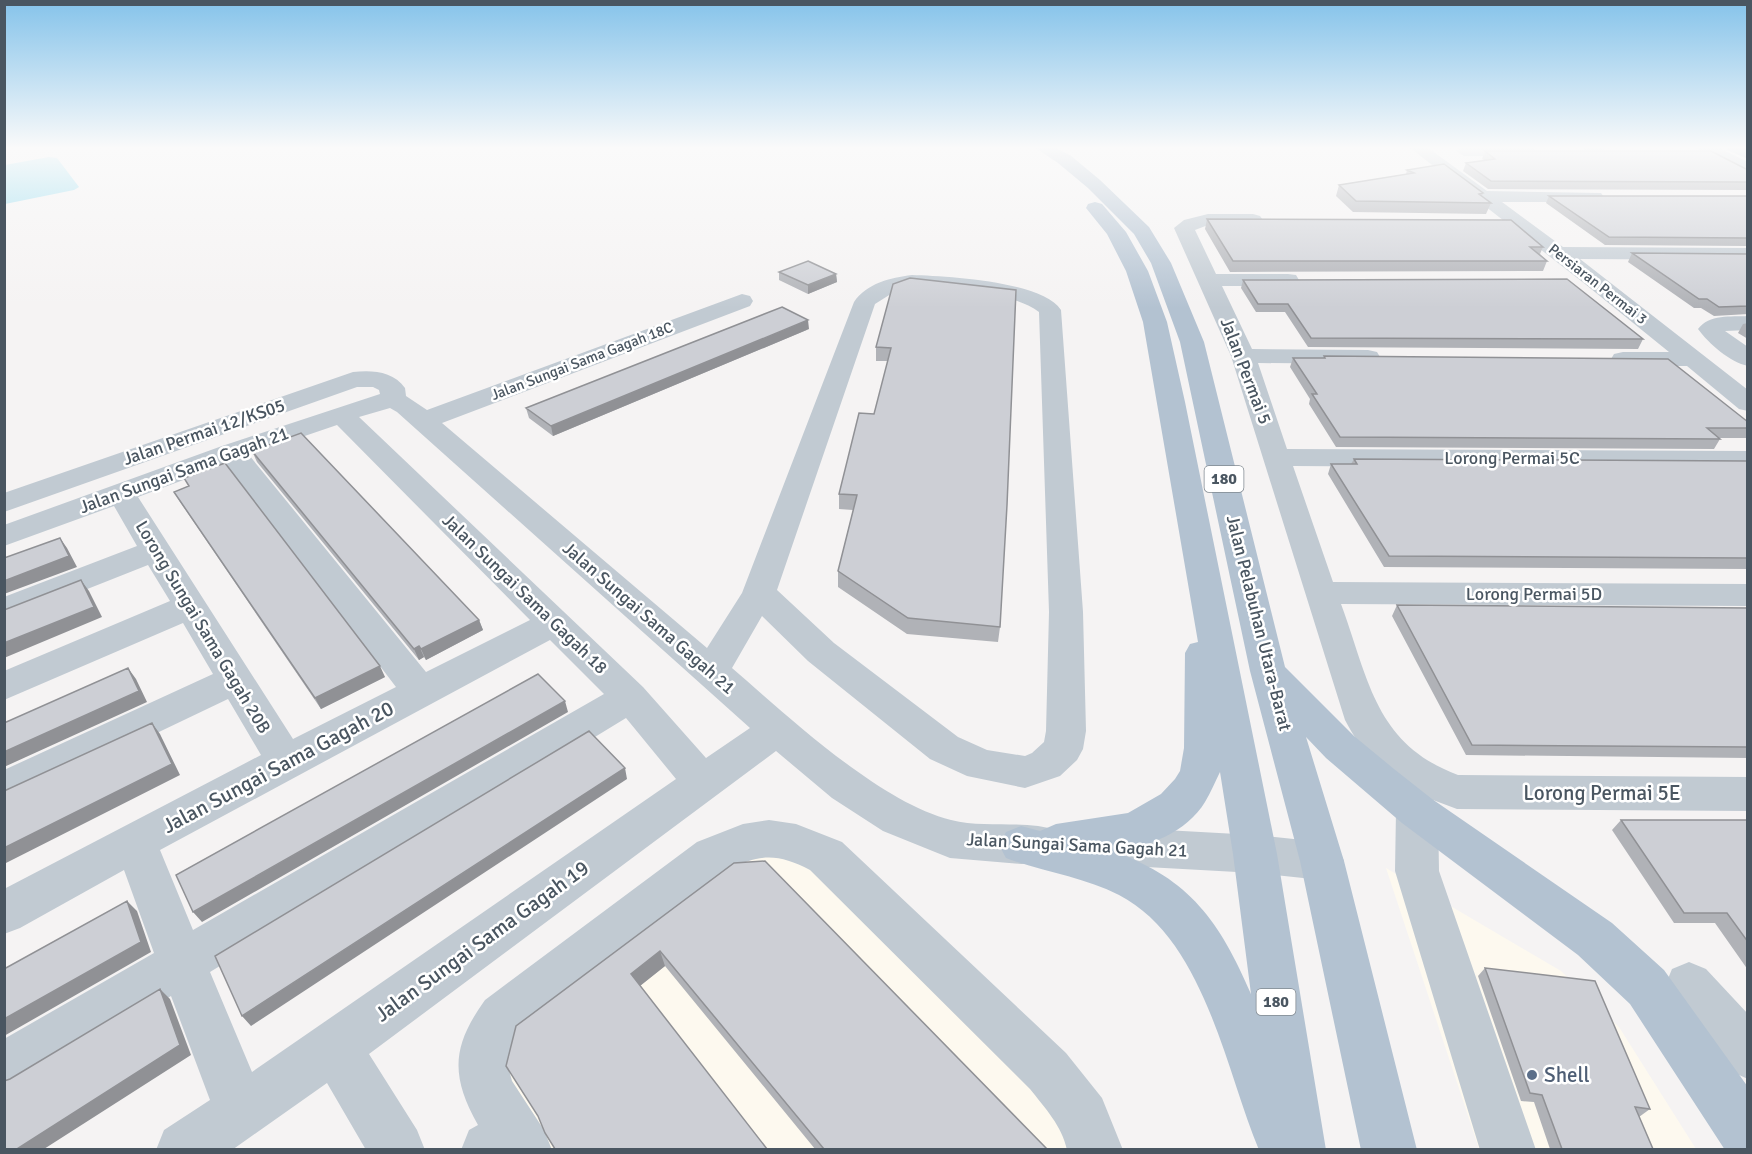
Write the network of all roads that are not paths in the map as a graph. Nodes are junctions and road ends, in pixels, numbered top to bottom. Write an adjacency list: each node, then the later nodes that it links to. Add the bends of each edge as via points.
1 (1090, 201): 31 (main road, 180, via 1116,232 1137,271 1155,322)
2 (1113, 201): 39 (main road, Jalan Pelabuhan Utara-Barat / 180, via 1142,231 1161,263 1192,342)
3 (1474, 201): 5 (street)
4 (1574, 201): 5 (street)
5 (1483, 209): 7 (street, Persiaran Permai 3, via 1516,222)
6 (1282, 220): 11 (street, Jalan Permai 5, via 1212,219 1190,223 1184,228)
7 (1559, 253): 8 (street); 10 (street, Persiaran Permai 3)
8 (1748, 254)
9 (1558, 279): 10 (street)
10 (1593, 279): 18 (street, Persiaran Permai 3)
11 (1209, 280): 12 (street); 15 (street, Jalan Permai 5)
12 (1314, 280)
13 (742, 301): 23 (street, Jalan Sungai Sama Gagah 18C)
14 (1748, 323): 19 (street, via 1721,324 1710,329)
15 (1243, 356): 16 (street); 25 (street, Jalan Permai 5)
16 (1385, 357)
17 (1598, 358): 18 (street)
18 (1693, 359): 21 (street, Persiaran Permai 3)
19 (1748, 359)
20 (393, 399): 22 (street, Jalan Sungai Sama Gagah 21); 23 (street, Jalan Sungai Sama Gagah 21); 28 (street, Jalan Permai 12/KS05, via 392,388 384,382 372,378 353,380)
21 (1748, 403)
22 (341, 414): 24 (street, Jalan Sungai Sama Gagah 21); 37 (street, Jalan Sungai Sama Gagah 18)
23 (423, 421): 38 (street, Jalan Sungai Sama Gagah 21)
24 (232, 452): 27 (street, Jalan Sungai Sama Gagah 21); 42 (street)
25 (1277, 457): 26 (street, Lorong Permai 5C); 33 (street, Jalan Permai 5)
26 (1748, 459)
27 (122, 493): 29 (street, Jalan Sungai Sama Gagah 21); 30 (street, Lorong Sungai Sama Gagah 20B)
28 (4, 503)
29 (4, 536)
30 (156, 550): 35 (street, Lorong Sungai Sama Gagah 20B); 36 (street)
31 (1204, 575): 51 (main road, via 1204,748 1200,771 1190,791 1155,821 1132,831); 52 (main road, 180)
32 (759, 593): 32 (street, via 865,302 873,294 888,286 918,281 1011,293 1042,303 1050,310 1066,612 1063,749 1046,765 1025,772 981,765 944,748 821,652); 38 (street)
33 (1320, 593): 34 (street, Lorong Permai 5D); 49 (street, Jalan Permai 5, via 1364,720 1382,746 1426,780)
34 (1748, 595)
35 (191, 606): 40 (street, Lorong Sungai Sama Gagah 20B); 41 (street)
36 (4, 610)
37 (553, 623): 42 (street, Jalan Sungai Sama Gagah 20); 43 (street, Jalan Sungai Sama Gagah 18)
38 (711, 672): 44 (street, Jalan Sungai Sama Gagah 21)
39 (1268, 672): 49 (main road, via 1340,747); 53 (main road, Jalan Pelabuhan Utara-Barat / 180)
40 (235, 680): 45 (street, Lorong Sungai Sama Gagah 20B); 47 (street)
41 (4, 686)
42 (420, 691): 45 (street, Jalan Sungai Sama Gagah 20)
43 (630, 697): 46 (street, Jalan Sungai Sama Gagah 18); 55 (street)
44 (777, 729): 46 (street, Jalan Sungai Sama Gagah 19); 51 (street, Jalan Sungai Sama Gagah 21, via 847,786 898,818 950,839)
45 (285, 761): 50 (street, Jalan Sungai Sama Gagah 20)
46 (701, 782): 57 (street, Jalan Sungai Sama Gagah 19)
47 (4, 789)
48 (1748, 794): 49 (street, Lorong Permai 5E)
49 (1437, 802): 61 (main road, via 1647,987); 69 (street, via 1417,870)
50 (135, 843): 54 (street, Jalan Sungai Sama Gagah 20); 55 (street)
51 (1038, 844): 52 (street, Jalan Sungai Sama Gagah 21); 66 (main road, via 1125,876 1149,888 1178,913 1220,977)
52 (1255, 854): 53 (street, Jalan Sungai Sama Gagah 21); 67 (main road, 180)
53 (1322, 861): 68 (main road, Jalan Pelabuhan Utara-Barat / 180)
54 (4, 914)
55 (183, 963): 59 (street); 60 (street)
56 (1689, 986): 58 (street)
57 (335, 1047): 60 (street, Jalan Sungai Sama Gagah 19); 64 (street)
58 (1748, 1053)
59 (4, 1068)
60 (241, 1111): 63 (street, Jalan Sungai Sama Gagah 19)
61 (1748, 1136)
62 (509, 1144): 65 (street, via 482,1074 484,1046 499,1023 713,856 735,844 770,837 802,844 826,856 1048,1071 1084,1119)
63 (184, 1149)
64 (397, 1149)
65 (1095, 1149)
66 (1286, 1149)
67 (1298, 1149)
68 (1389, 1149)
69 (1508, 1149)

